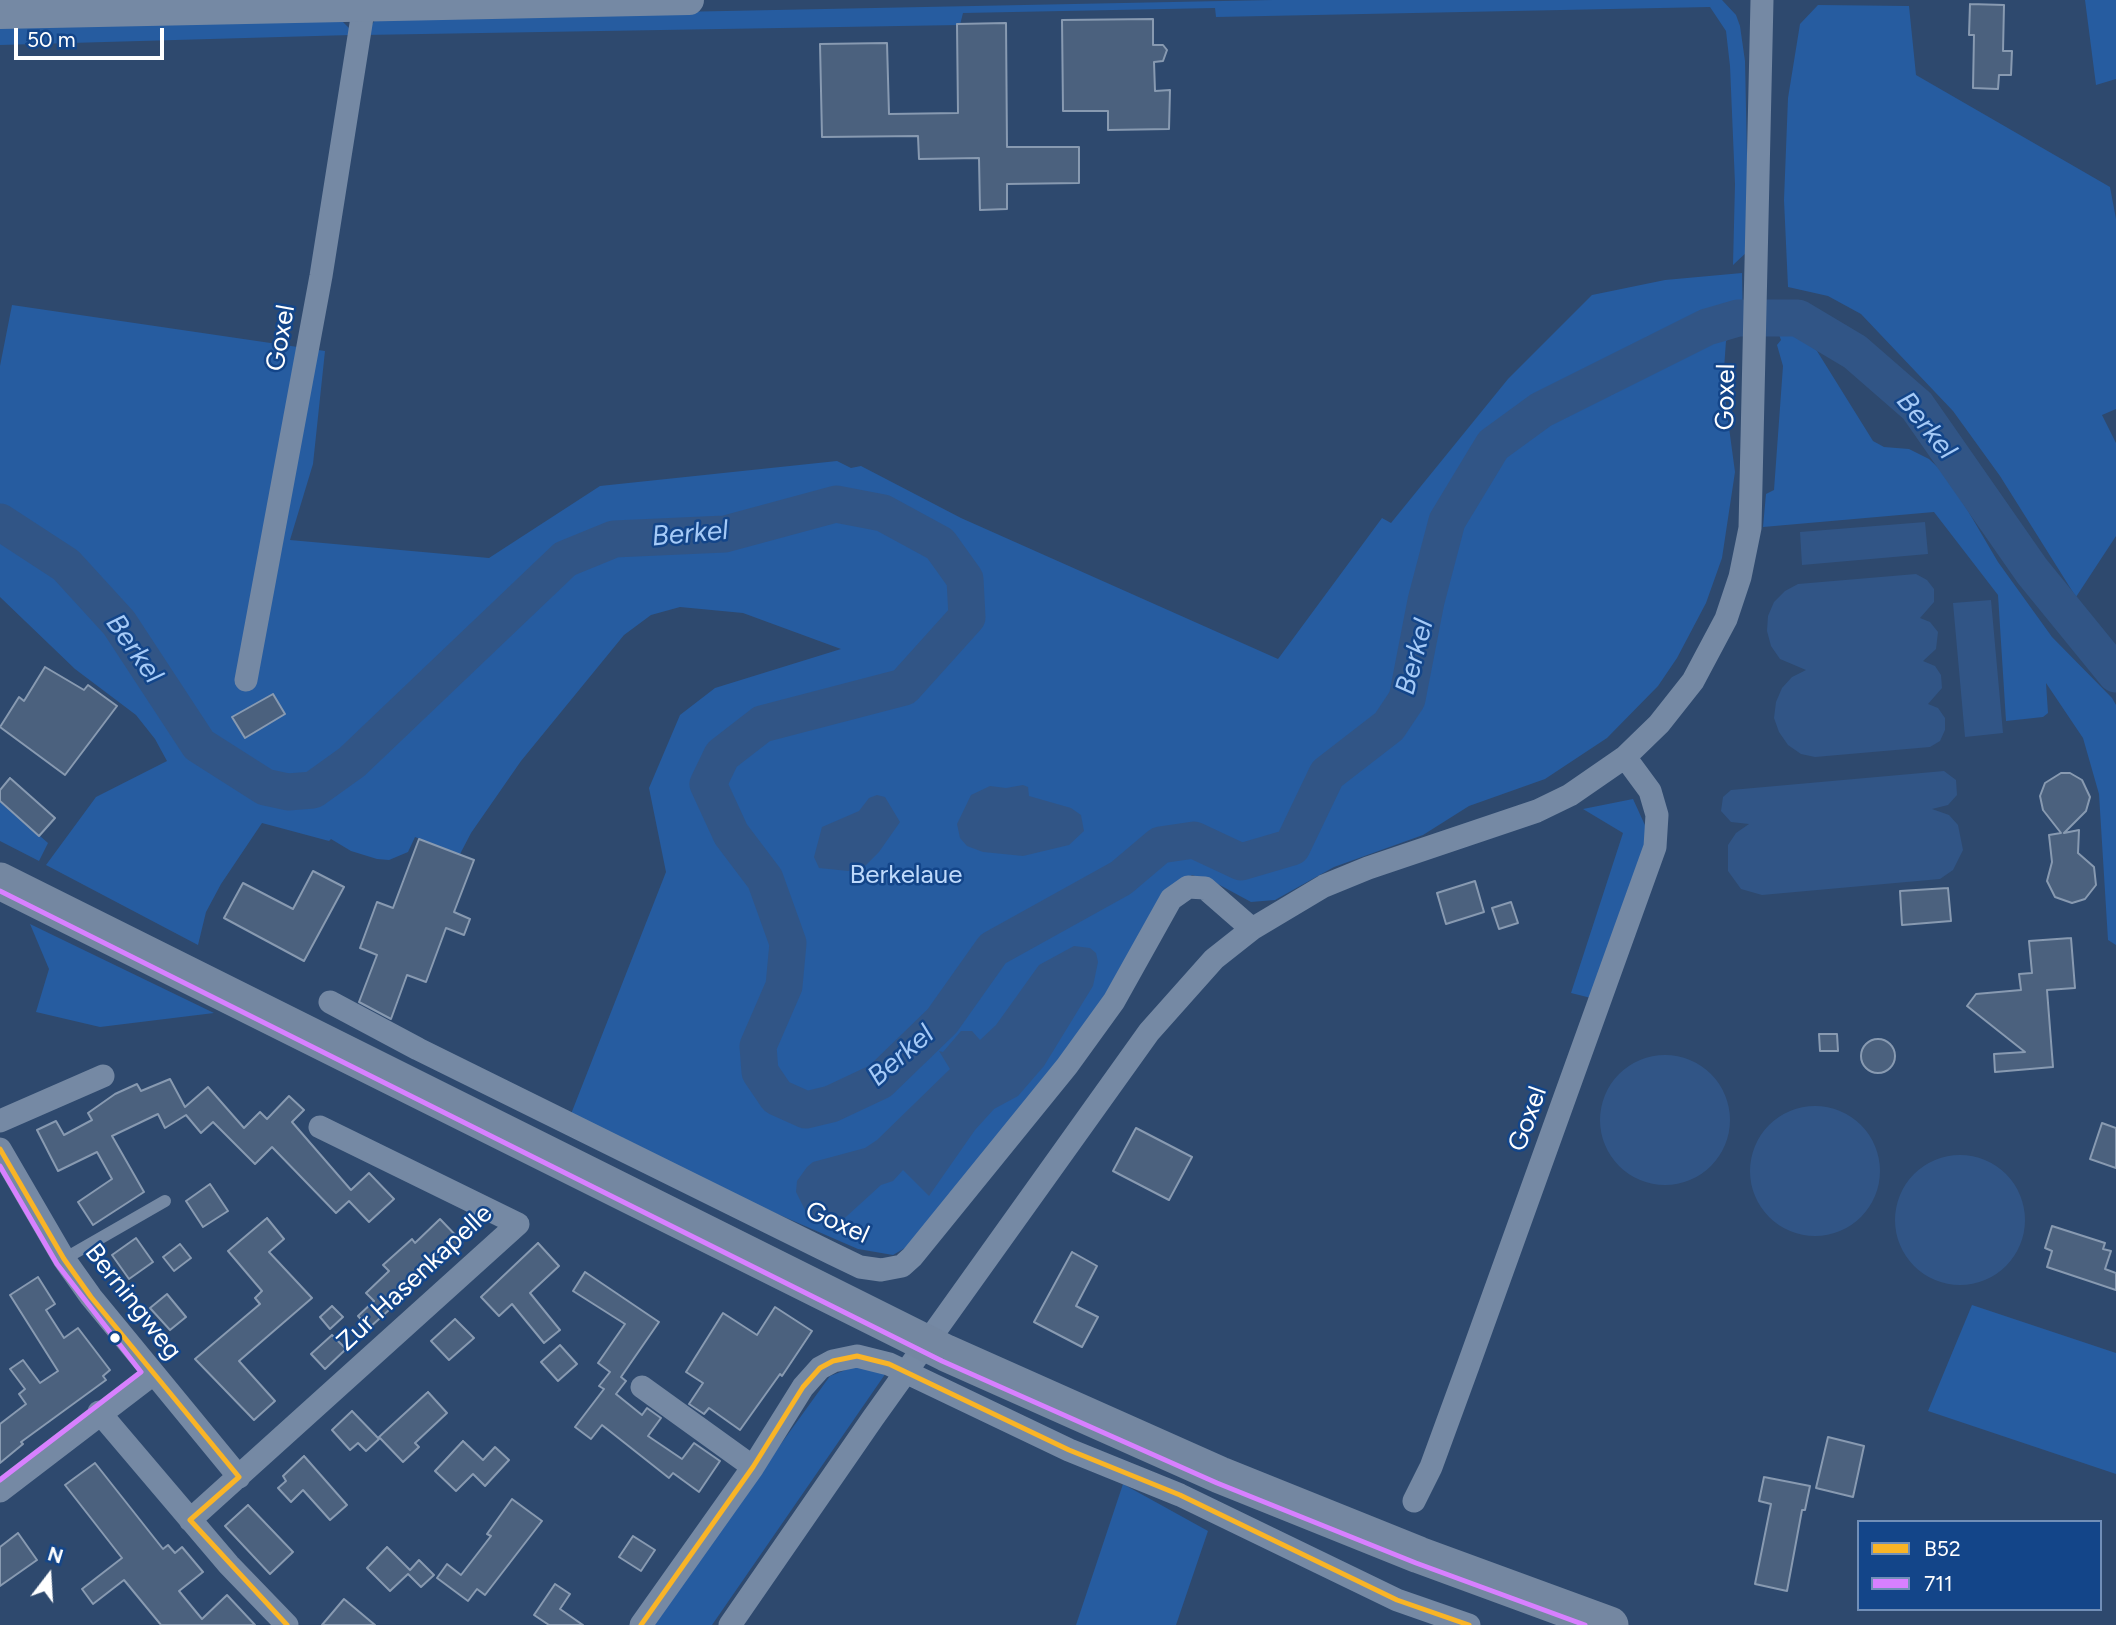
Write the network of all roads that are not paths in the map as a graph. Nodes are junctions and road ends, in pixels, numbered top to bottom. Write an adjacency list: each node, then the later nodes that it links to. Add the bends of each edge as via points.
1 (689, 0): 3 (street)
2 (1762, 0): 6 (street, Goxel, via 1750,528 1730,609 1693,681)
3 (364, 5): 4 (street); 5 (street, Goxel, via 321,276)
4 (0, 13)
5 (246, 680)
6 (1625, 757): 8 (street, Goxel, via 1554,804 1335,882); 22 (street, Goxel, via 1650,791 1657,816 1655,847 1431,1467)
7 (0, 881): 28 (main road, via 946,1353 1220,1475)
8 (1251, 929): 9 (street, Goxel, via 1205,888 1188,887 1171,899 1114,1001 1067,1066 912,1256 902,1266 881,1270 860,1267 820,1248); 26 (street, Goxel, via 1214,958 1149,1032)
9 (330, 1002)
10 (103, 1076): 11 (street)
11 (0, 1121)
12 (320, 1127): 20 (street, Zur Hasenkapelle, via 518,1224)
13 (0, 1149): 15 (street, Berningweg)
14 (164, 1201): 15 (lane)
15 (64, 1259): 16 (street, Berningweg)
16 (153, 1374): 18 (street); 20 (street, Berningweg)
17 (642, 1387): 19 (street)
18 (99, 1412): 21 (street); 23 (street)
19 (753, 1467): 25 (street); 27 (street, via 820,1368 846,1357 869,1357 1069,1450 1180,1495 1397,1600)
20 (239, 1476): 23 (street, Zur Hasenkapelle)
21 (0, 1491)
22 (1414, 1501)
23 (190, 1520): 24 (street)
24 (287, 1625)
25 (641, 1625)
26 (730, 1625)
27 (1469, 1625)
28 (1610, 1625)

